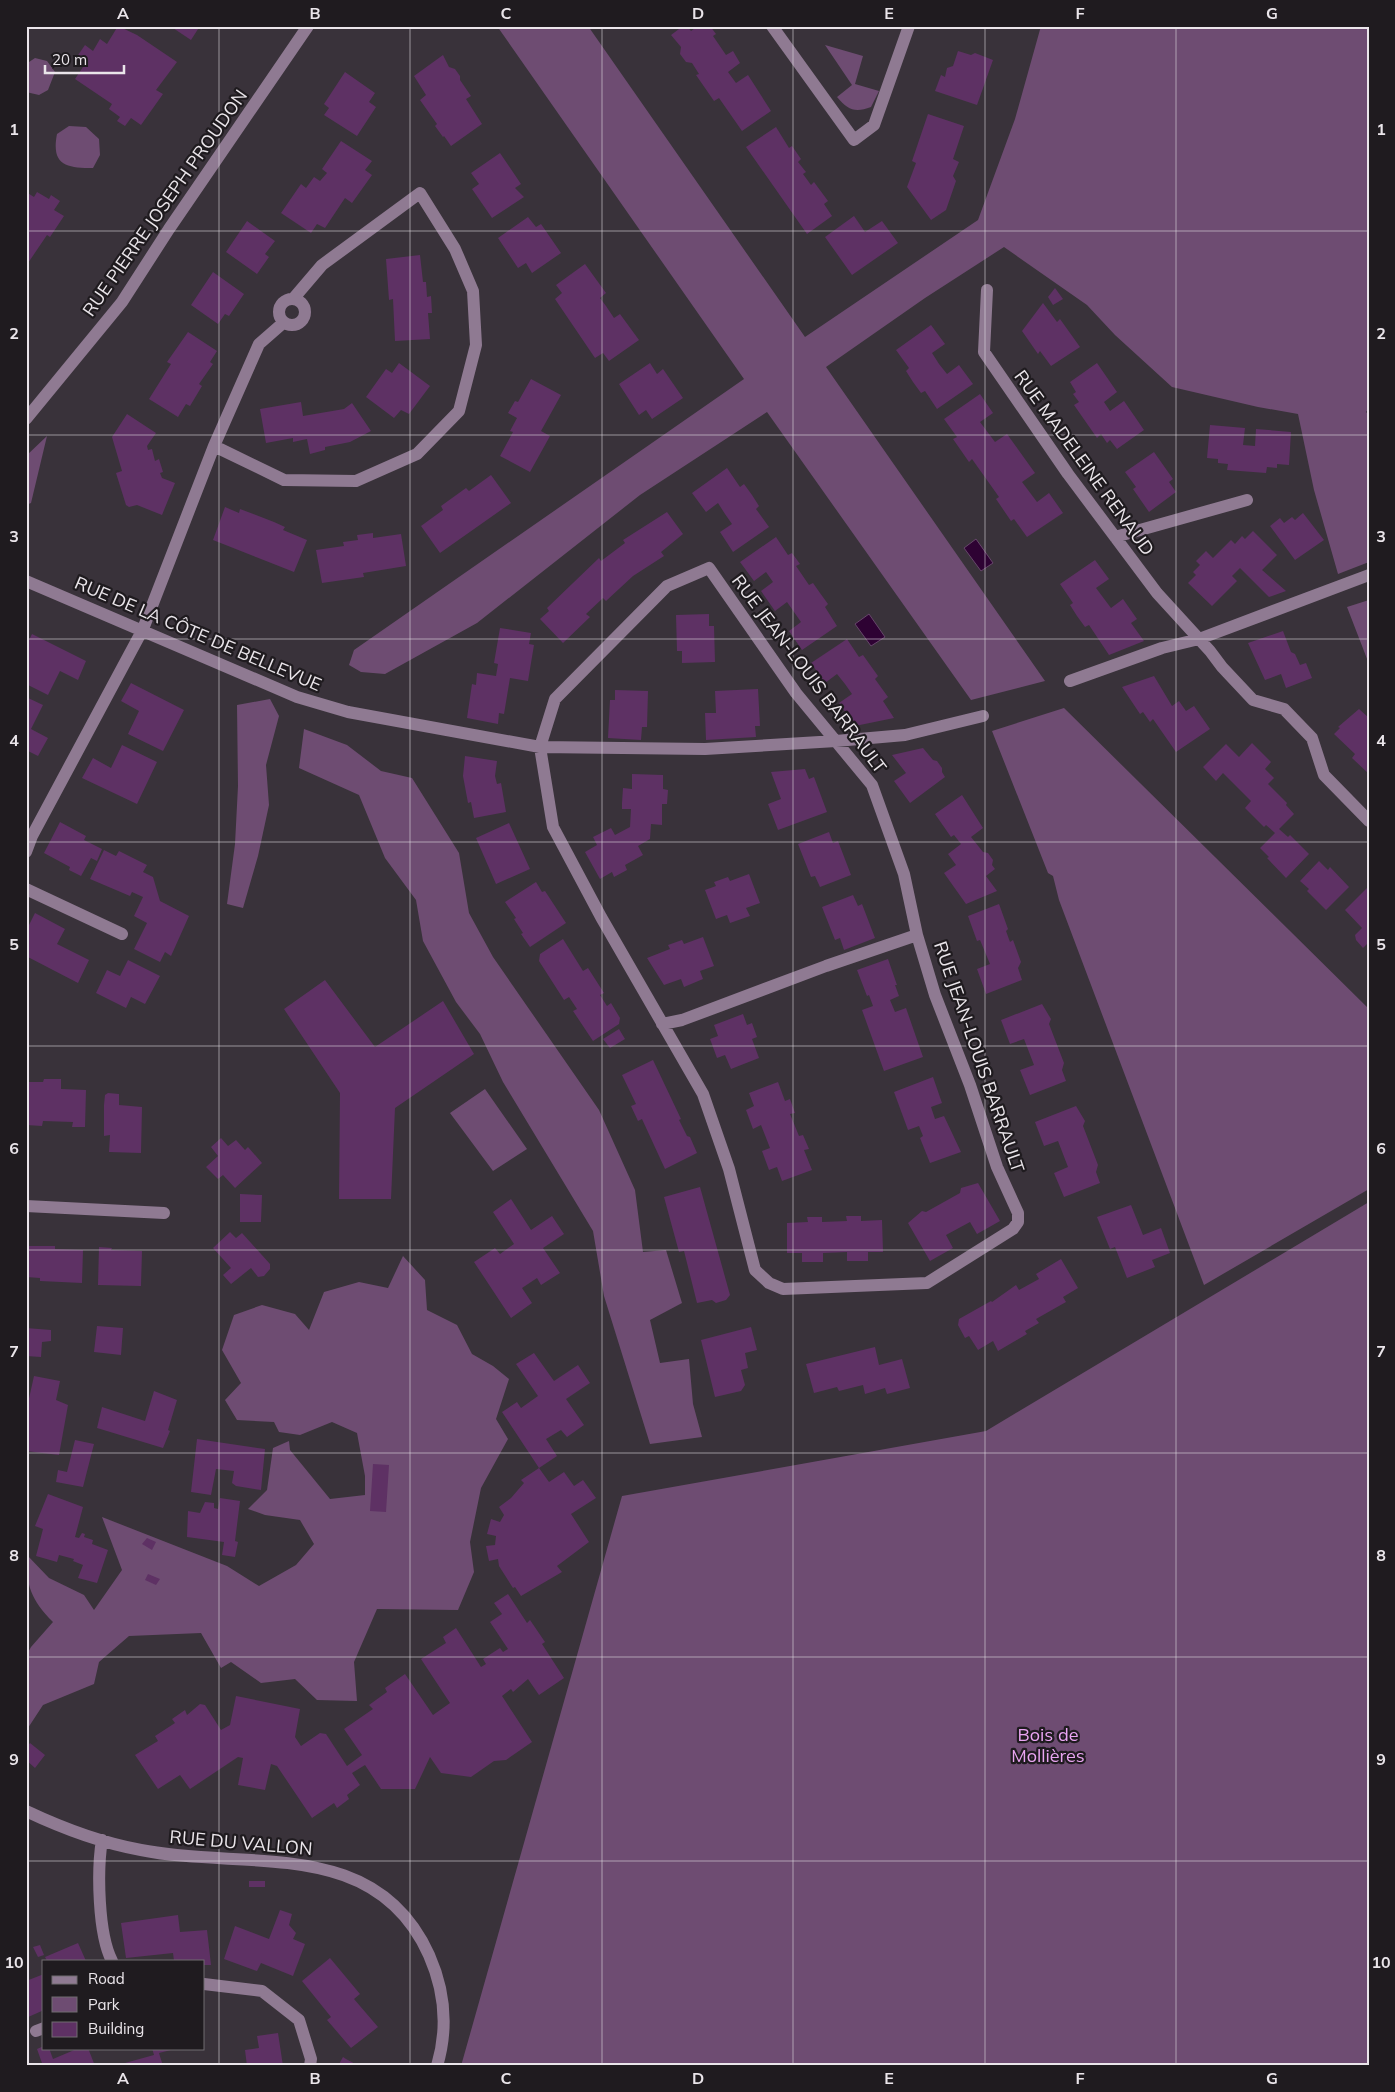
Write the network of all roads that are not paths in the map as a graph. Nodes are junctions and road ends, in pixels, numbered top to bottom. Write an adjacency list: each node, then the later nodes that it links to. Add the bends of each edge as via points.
1 (308, 26): 7 (street, RUE PIERRE JOSEPH PROUDON, via 122,302)
2 (772, 26): 3 (street, via 854,140 874,126)
3 (910, 26)
4 (987, 290): 10 (street, RUE MADELEINE RENAUD, via 984,352)
5 (293, 299): 6 (street, via 284,301 279,308); 6 (street, via 301,303 304,316 296,325); 8 (street, via 322,265 420,193 456,248 474,292 476,346 460,412 417,454 356,481 284,480)
6 (283, 323): 8 (street, via 258,344)
7 (26, 419)
8 (214, 446): 13 (street)
9 (1248, 500): 10 (street)
10 (1115, 537): 14 (street, RUE MADELEINE RENAUD, via 1157,593)
11 (1369, 575): 14 (street)
12 (26, 581): 13 (street, RUE DE LA CÔTE DE BELLEVUE)
13 (143, 629): 18 (street, RUE DE LA CÔTE DE BELLEVUE, via 297,697 348,712); 20 (street)
14 (1199, 639): 15 (street, via 1162,648); 19 (street, RUE MADELEINE RENAUD, via 1254,700 1284,709 1312,738 1324,775)
15 (1070, 681)
16 (983, 716): 17 (street, RUE DE LA CÔTE DE BELLEVUE, via 905,735)
17 (836, 741): 18 (street, RUE DE LA CÔTE DE BELLEVUE, via 705,749); 18 (street, RUE JEAN-LOUIS BARRAULT, via 796,693 709,568 668,586 555,699); 23 (street, RUE JEAN-LOUIS BARRAULT, via 872,785 904,874)
18 (540, 747): 24 (street, RUE JEAN-LOUIS BARRAULT, via 553,827)
19 (1369, 821)
20 (26, 852)
21 (26, 889): 22 (street)
22 (122, 934)
23 (917, 935): 24 (street, via 682,1020); 24 (street, RUE JEAN-LOUIS BARRAULT, via 935,995 997,1167 1018,1213 1018,1222 1013,1229 926,1283 783,1288 769,1284 755,1270 729,1170 703,1094)
24 (662, 1024)
25 (26, 1206): 26 (street)
26 (164, 1213)
27 (27, 1815): 28 (street, RUE DU VALLON)
28 (102, 1840): 29 (street, via 98,1863 105,1948); 32 (street, RUE DU VALLON, via 193,1858 296,1863 336,1872 371,1887 402,1913 434,1965 440,1985 444,2026)
29 (111, 1960)
30 (205, 1984): 31 (street, via 262,1992 299,2020 311,2059)
31 (310, 2066)
32 (437, 2066)

